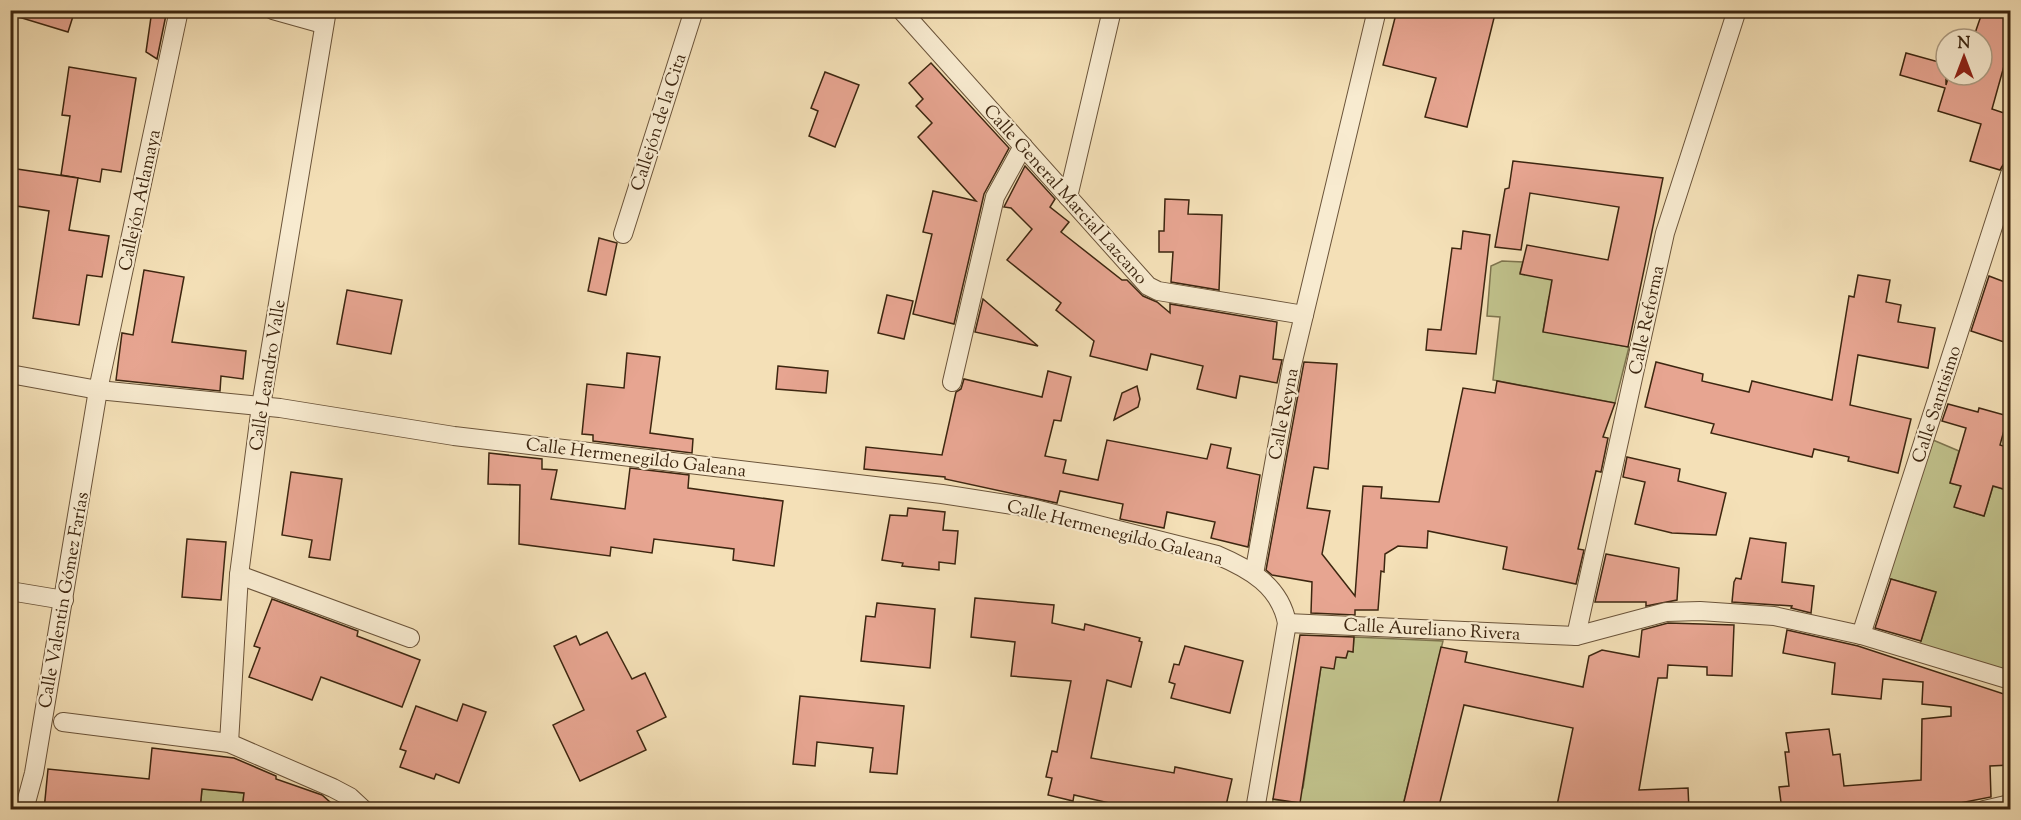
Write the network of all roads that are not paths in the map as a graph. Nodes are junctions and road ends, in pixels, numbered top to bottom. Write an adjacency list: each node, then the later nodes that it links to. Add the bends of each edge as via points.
1 (179, 10): 16 (street, Callejón Atlamaya)
2 (273, 10): 8 (street)
3 (694, 10): 12 (street, Callejón de la Cita)
4 (901, 10): 9 (street, Calle General Marcial Lazcano)
5 (1112, 10): 11 (street)
6 (1377, 10): 13 (street, Calle Reyna)
7 (1737, 10): 24 (street, Calle Reforma, via 1665,233)
8 (325, 17): 17 (street, Calle Leandro Valle)
9 (1023, 146): 11 (street, Calle General Marcial Lazcano); 15 (street, via 995,197)
10 (2010, 174): 23 (street, Calle Santisimo)
11 (1068, 196): 13 (street, Calle General Marcial Lazcano, via 1153,289)
12 (623, 234)
13 (1304, 315): 19 (street, Calle Reyna)
14 (10, 374): 16 (street, Calle Hermenegildo Galeana)
15 (952, 382)
16 (98, 390): 17 (street, Calle Hermenegildo Galeana); 21 (street, Calle Valentin Gómez Farías)
17 (261, 406): 18 (street, Calle Leandro Valle); 19 (street, Calle Hermenegildo Galeana, via 453,436 1031,508 1205,551)
18 (239, 574): 25 (street); 28 (street, Calle Leandro Valle)
19 (1254, 574): 22 (street, via 1280,598)
20 (10, 591): 21 (street)
21 (64, 600): 30 (street, Calle Valentin Gómez Farías)
22 (1287, 623): 24 (street, Calle Aureliano Rivera); 32 (street)
23 (1861, 635): 24 (street, Calle Aureliano Rivera, via 1774,616 1683,611); 26 (street, Calle Aureliano Rivera)
24 (1576, 636)
25 (410, 638)
26 (2010, 680)
27 (63, 722): 28 (street)
28 (229, 743): 31 (street, via 333,788 351,797)
29 (2010, 804): 33 (street)
30 (24, 810)
31 (364, 810)
32 (1255, 810)
33 (1984, 810)

